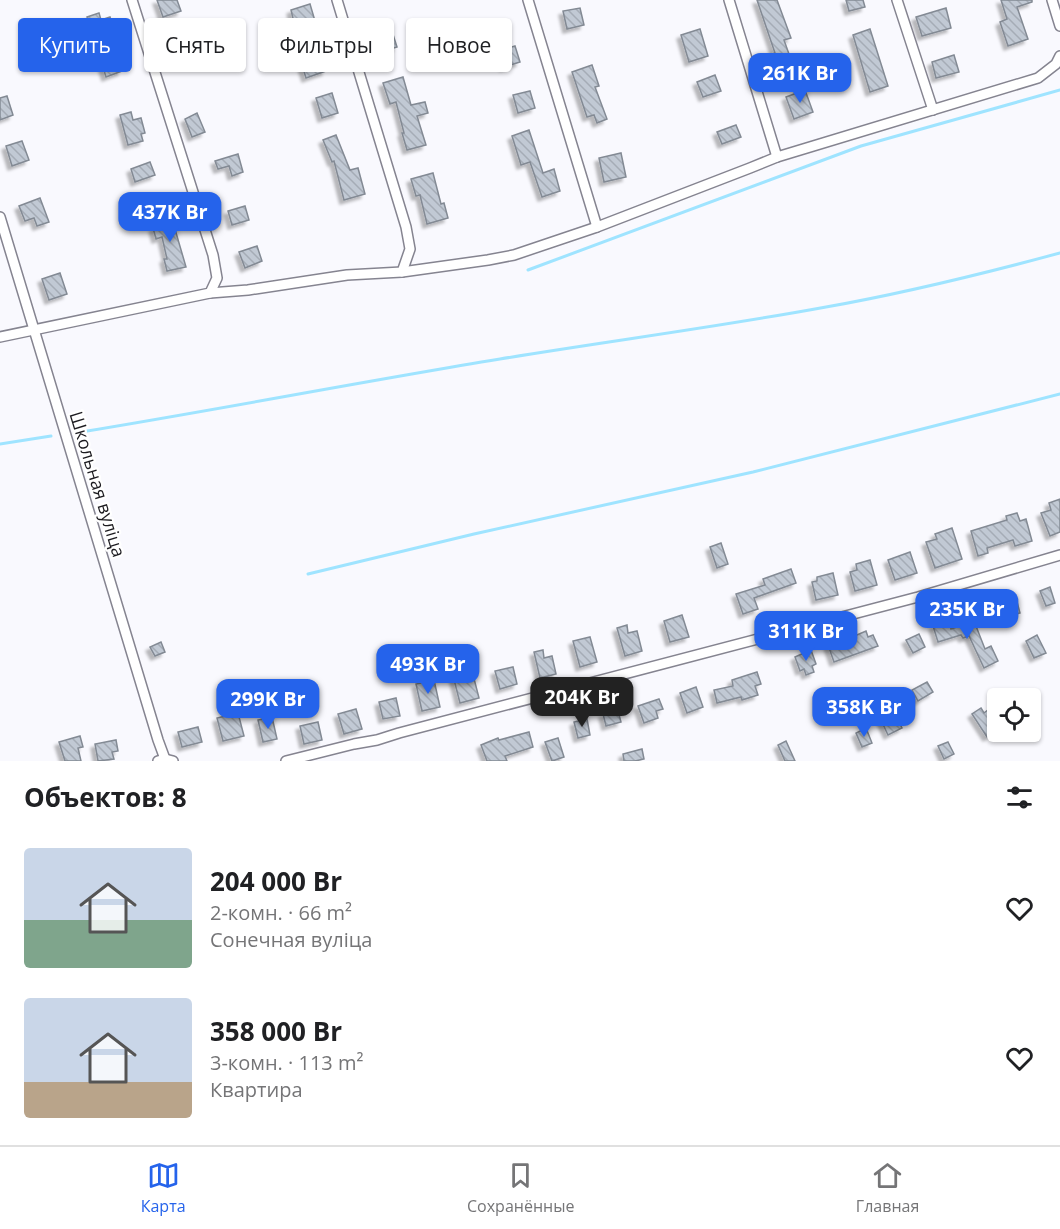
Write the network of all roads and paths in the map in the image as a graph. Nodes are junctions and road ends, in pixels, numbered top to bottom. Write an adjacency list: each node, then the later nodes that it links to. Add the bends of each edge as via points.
1 (132, 0): 14 (street, via 213,255 217,278)
2 (337, 0): 13 (street, via 406,227 410,249)
3 (528, 0): 12 (street)
4 (729, 0): 10 (street)
5 (897, 0): 9 (street)
6 (1052, 0): 7 (street)
7 (1059, 24)
8 (1060, 56): 9 (street, via 1038,78)
9 (933, 110): 10 (street)
10 (777, 157): 12 (street)
11 (0, 217): 15 (street, Школьная вуліца)
12 (597, 227): 13 (street, via 514,255)
13 (402, 272): 14 (street)
14 (210, 293): 15 (street)
15 (34, 330): 16 (street); 18 (street, Школьная вуліца)
16 (0, 337)
17 (1060, 555): 19 (street, via 918,597)
18 (165, 760)
19 (286, 761)

